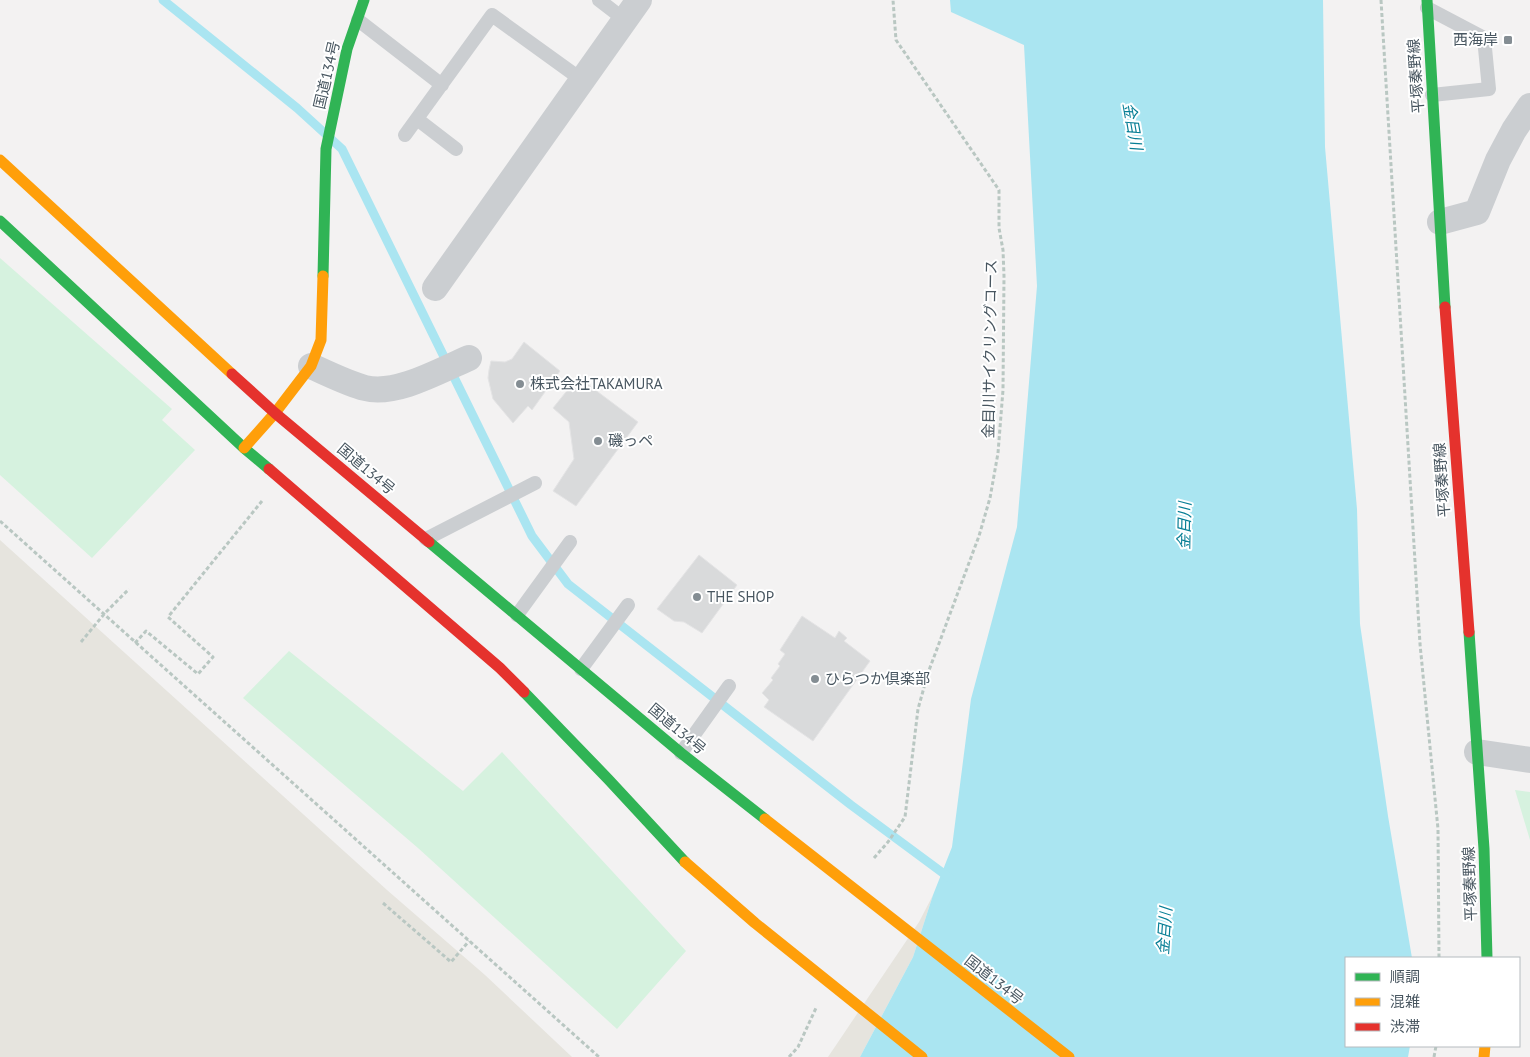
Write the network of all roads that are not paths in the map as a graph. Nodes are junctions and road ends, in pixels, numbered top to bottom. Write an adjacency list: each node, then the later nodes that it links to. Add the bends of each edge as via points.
1 (364, 0): 5 (main road, 国道134号)
2 (599, 0): 4 (lane)
3 (1431, 3): 8 (main road, 平塚秦野線); 8 (lane, via 1484,38 1489,89)
4 (632, 10): 6 (street)
5 (358, 20): 7 (lane); 19 (main road, 国道134号, via 347,49 326,149 321,340)
6 (582, 80): 7 (lane, via 492,15); 17 (street)
7 (442, 85): 10 (lane)
8 (1432, 95): 16 (main road, 平塚秦野線)
9 (1530, 106): 11 (street)
10 (417, 119): 12 (lane); 13 (lane)
11 (1522, 131): 16 (street, via 1498,160 1477,212)
12 (405, 135)
13 (456, 149)
14 (0, 160): 20 (main road, 国道134号)
15 (0, 221): 21 (main road)
16 (1440, 222): 29 (main road, 平塚秦野線)
17 (435, 288)
18 (469, 358): 19 (street, via 394,388 366,388)
19 (311, 366): 20 (main road, 国道134号)
20 (275, 413): 21 (main road, 国道134号); 23 (main road, 国道134号)
21 (244, 448): 33 (main road, via 500,668 682,859 755,923)
22 (532, 484): 23 (lane)
23 (426, 539): 26 (main road, 国道134号)
24 (568, 545): 26 (lane)
25 (628, 605): 27 (lane)
26 (517, 615): 27 (main road, 国道134号)
27 (581, 669): 30 (main road, 国道134号)
28 (729, 686): 30 (lane)
29 (1476, 752): 31 (street); 32 (main road, 平塚秦野線, via 1484,849)
30 (681, 753): 34 (main road, 国道134号)
31 (1530, 760)
32 (1487, 957)
33 (922, 1057)
34 (1069, 1057)

